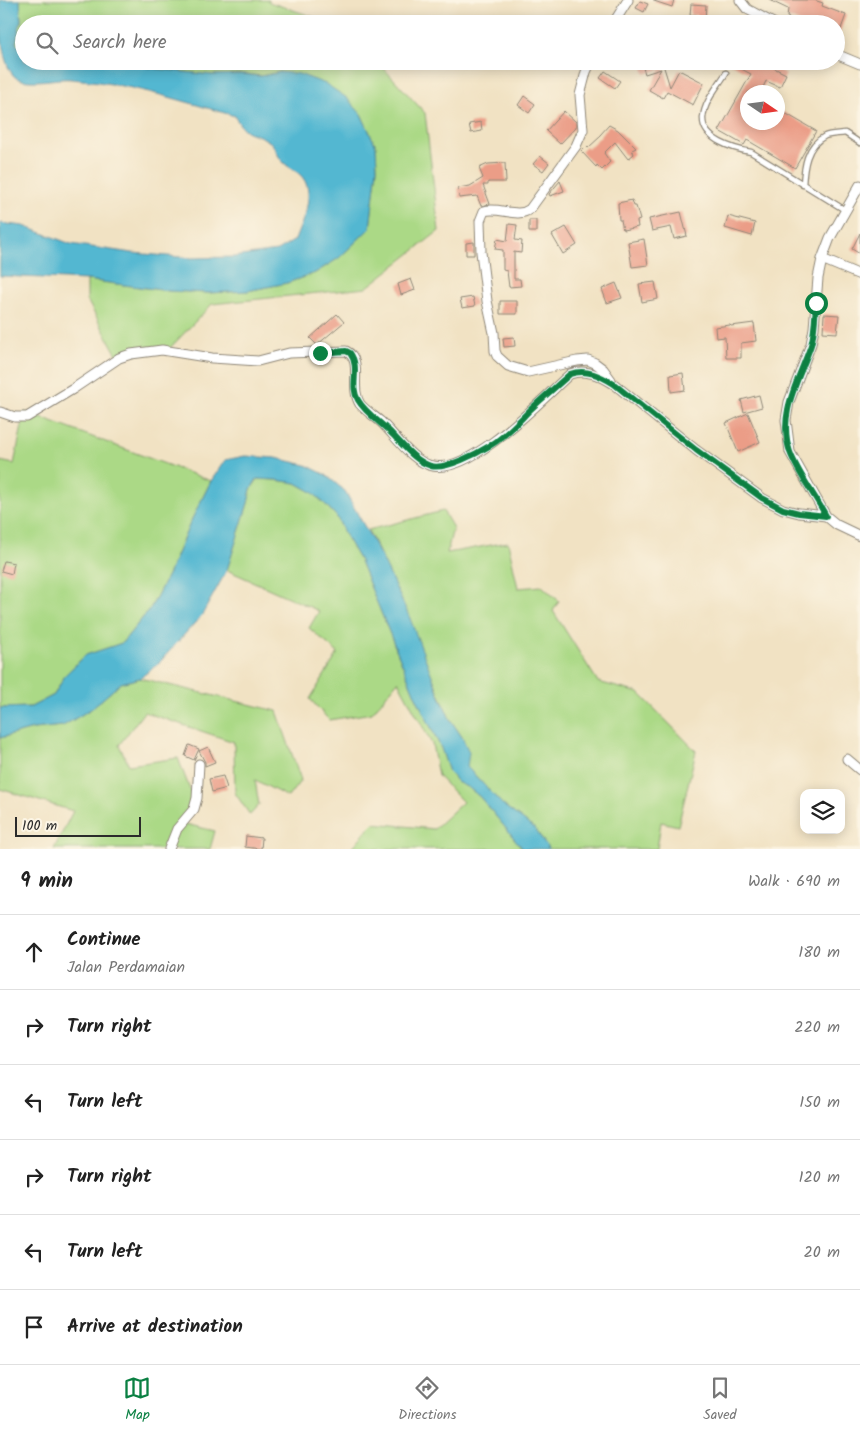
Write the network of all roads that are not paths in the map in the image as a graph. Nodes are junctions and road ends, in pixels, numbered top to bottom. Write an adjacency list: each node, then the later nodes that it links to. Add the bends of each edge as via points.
1 (628, 0): 4 (street)
2 (740, 0): 3 (street)
3 (749, 4): 5 (street)
4 (619, 15)
5 (763, 15)
6 (845, 58): 7 (street)
7 (860, 64)
8 (587, 70): 16 (street, via 580,95 583,130 576,146 535,205 525,213 484,211 480,221 481,252 495,351 500,360 528,372 588,360 603,369)
9 (726, 72): 11 (lane, via 706,108 704,128 714,139 750,152)
10 (860, 143): 11 (lane, via 845,133 826,136 814,145 804,165)
11 (804, 185): 13 (lane)
12 (860, 187): 13 (street)
13 (845, 210): 14 (street)
14 (822, 259): 15 (street); 18 (street, via 811,344 789,402 786,420 790,452)
15 (860, 275)
16 (614, 384): 17 (street, via 589,372 570,374 491,445 442,467 418,459 360,404 355,389 355,361 346,351 289,353 258,361 162,350 131,354 119,358 27,416 14,417); 18 (street, via 762,498 783,509)
17 (0, 412)
18 (826, 516): 19 (street)
19 (860, 536)
20 (847, 759): 22 (street)
21 (199, 764): 23 (street, via 194,809 177,829)
22 (860, 770)
23 (169, 849)

